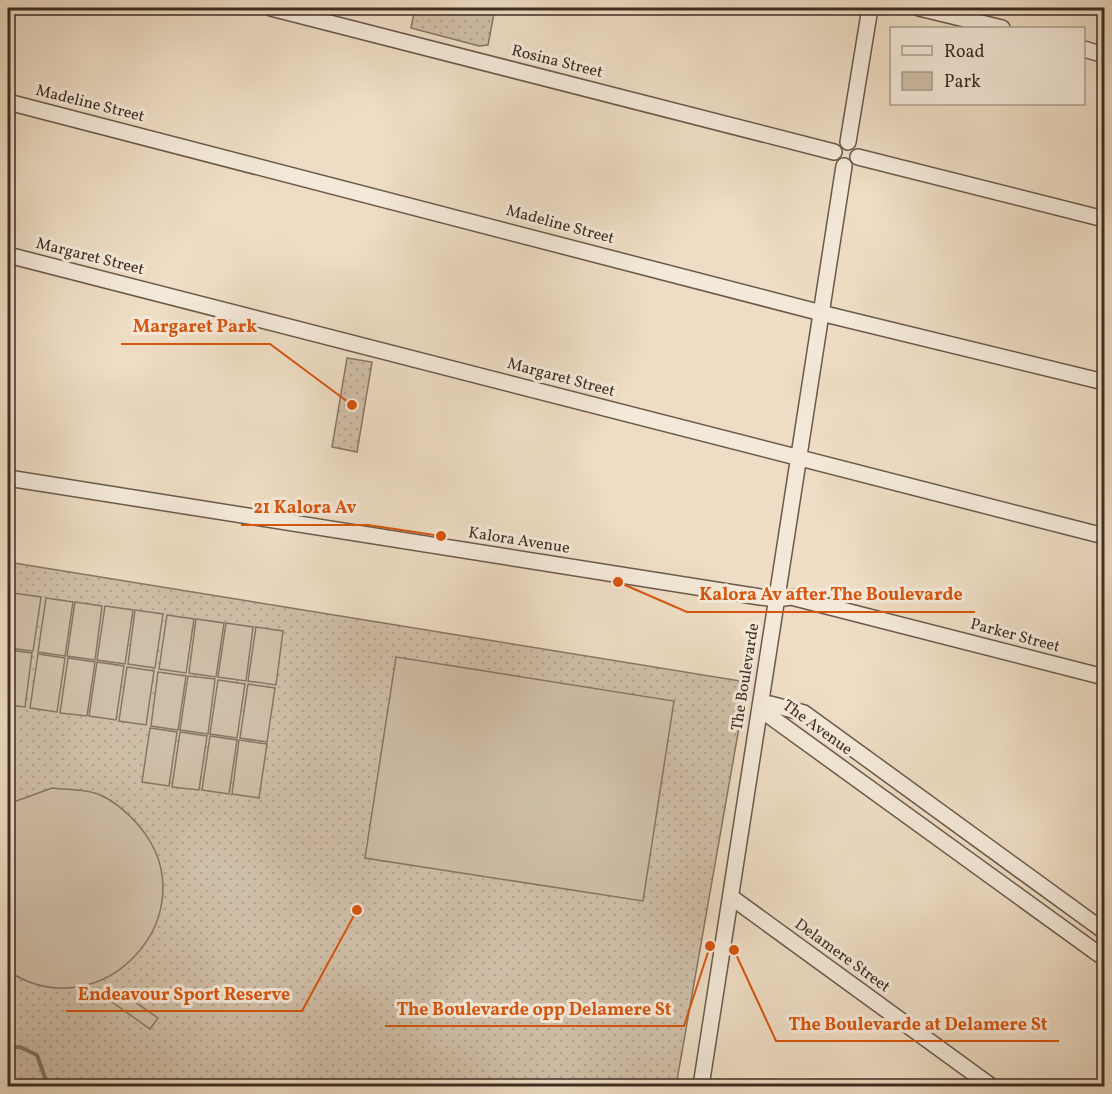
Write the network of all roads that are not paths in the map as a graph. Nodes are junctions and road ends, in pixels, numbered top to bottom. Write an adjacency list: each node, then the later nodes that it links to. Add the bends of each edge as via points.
1 (271, 8): 9 (street, Rosina Street)
2 (870, 8): 8 (street)
3 (919, 8): 4 (street)
4 (998, 27)
5 (1085, 50): 6 (street)
6 (1104, 55)
7 (8, 102): 14 (street, Madeline Street)
8 (848, 142): 9 (street, via 841,143); 10 (street, via 855,146)
9 (834, 152): 11 (street, via 837,162)
10 (858, 157): 11 (street, via 853,164); 12 (street)
11 (844, 166): 14 (street, The Boulevarde)
12 (1104, 219)
13 (8, 255): 16 (street, Margaret Street)
14 (823, 312): 15 (street, Madeline Street); 16 (street, The Boulevarde)
15 (1104, 382)
16 (798, 459): 18 (street, Margaret Street); 19 (street, The Boulevarde)
17 (8, 478): 19 (street, Kalora Avenue)
18 (1104, 536)
19 (777, 599): 20 (street, Parker Street, via 808,601); 21 (street, The Boulevarde)
20 (1104, 677)
21 (760, 708): 22 (street, The Boulevarde); 23 (street, The Avenue, via 770,704 804,713); 24 (street, The Avenue)
22 (731, 897): 25 (street, The Boulevarde); 26 (street, Delamere Street)
23 (1104, 931)
24 (1104, 958)
25 (701, 1086)
26 (990, 1086)

